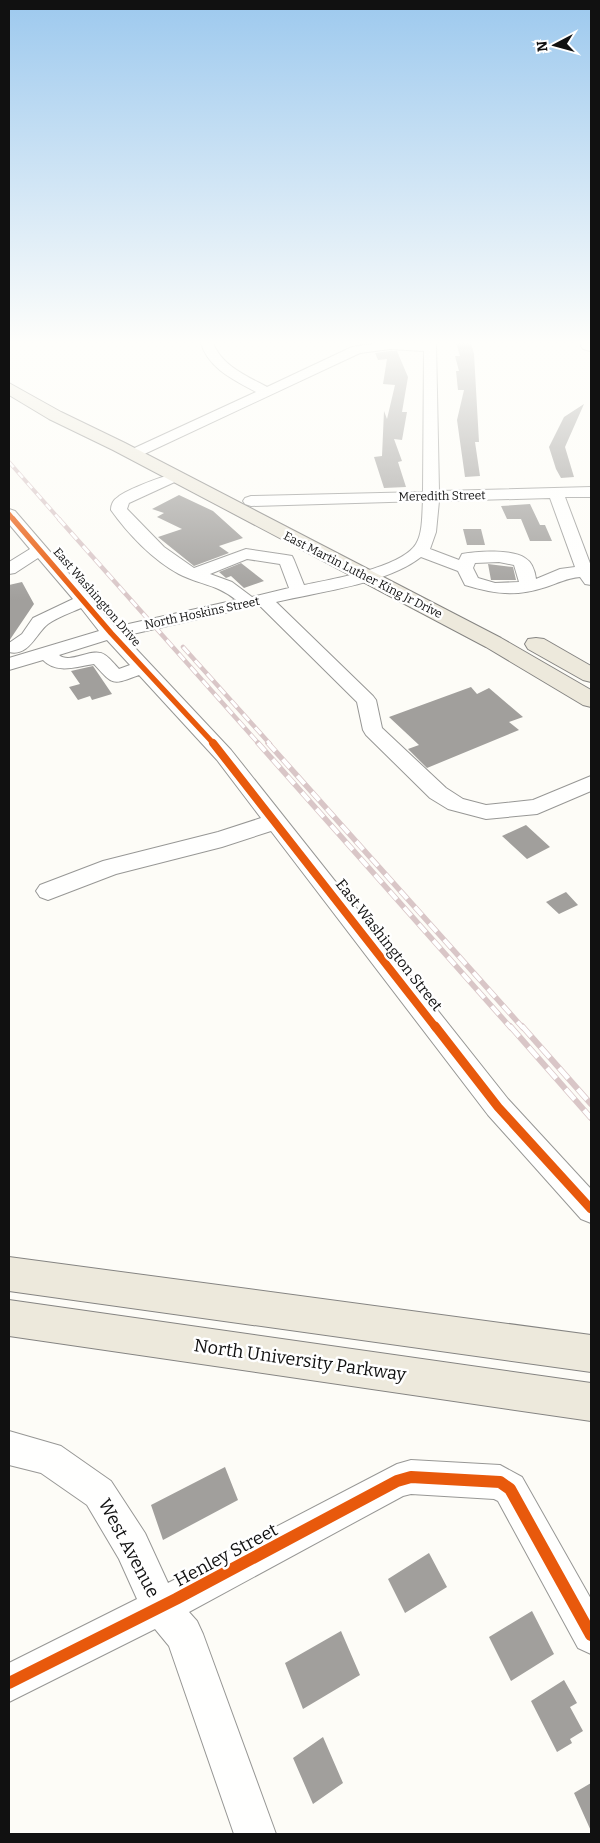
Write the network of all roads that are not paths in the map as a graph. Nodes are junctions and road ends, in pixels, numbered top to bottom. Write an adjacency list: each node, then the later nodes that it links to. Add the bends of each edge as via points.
1 (82, 429): 4 (main road, East Martin Luther King Jr Drive)
2 (187, 429): 4 (street)
3 (431, 429): 8 (street)
4 (133, 454): 5 (main road, East Martin Luther King Jr Drive); 10 (main road, East Martin Luther King Jr Drive, via 216,484)
5 (174, 477): 18 (street, via 123,500 119,510 174,564); 19 (main road, East Martin Luther King Jr Drive)
6 (591, 492): 7 (street, Meredith Street)
7 (556, 493): 8 (street, Meredith Street); 20 (street)
8 (431, 496): 9 (street, Meredith Street); 14 (street, via 429,528 424,544)
9 (294, 500): 10 (street, Meredith Street); 11 (street)
10 (251, 501): 11 (main road, East Martin Luther King Jr Drive)
11 (276, 513): 16 (main road, East Martin Luther King Jr Drive)
12 (9, 514): 13 (street, East Washington Drive)
13 (40, 550): 15 (street); 25 (street, East Washington Drive)
14 (418, 550): 16 (street, North Hoskins Street); 17 (street)
15 (9, 568)
16 (390, 568): 19 (street, North Hoskins Street); 31 (main road, East Martin Luther King Jr Drive)
17 (465, 568): 22 (street, via 471,581 494,588 512,589); 22 (street, via 468,558 518,559 524,564)
18 (196, 573): 21 (street, via 246,554 286,560); 26 (street, via 232,587)
19 (368, 576): 21 (street, North Hoskins Street); 33 (main road, East Martin Luther King Jr Drive, via 550,673)
20 (588, 576): 22 (street, via 566,573)
21 (296, 583): 26 (street, North Hoskins Street)
22 (528, 585)
23 (591, 590): 24 (street)
24 (591, 596)
25 (83, 601): 27 (street, East Washington Drive); 29 (street, via 39,622)
26 (256, 601): 27 (street, North Hoskins Street); 34 (street, via 366,700 373,730 438,793 456,804 486,812 537,807)
27 (111, 633): 28 (street, North Hoskins Street); 30 (street, East Washington Drive)
28 (46, 652): 29 (street, North Hoskins Street); 30 (street, via 57,663 98,658 116,677)
29 (14, 655)
30 (143, 667): 32 (street, East Washington Drive)
31 (591, 675)
32 (169, 694): 35 (street, East Washington Street, via 224,755)
33 (591, 700)
34 (591, 783)
35 (276, 821): 36 (street, via 222,839 111,867); 37 (street, East Washington Street, via 498,1107)
36 (48, 891)
37 (591, 1209)
38 (9, 1274): 40 (main road)
39 (9, 1318): 41 (main road, North University Parkway)
40 (591, 1354)
41 (591, 1402)
42 (9, 1448): 43 (street, West Avenue, via 48,1458 99,1493 132,1546)
43 (160, 1607): 44 (street, Henley Street, via 397,1481 411,1477 463,1478 500,1482 510,1489); 45 (street, Henley Street); 46 (street, West Avenue, via 184,1634)
44 (591, 1635)
45 (9, 1683)
46 (255, 1834)

